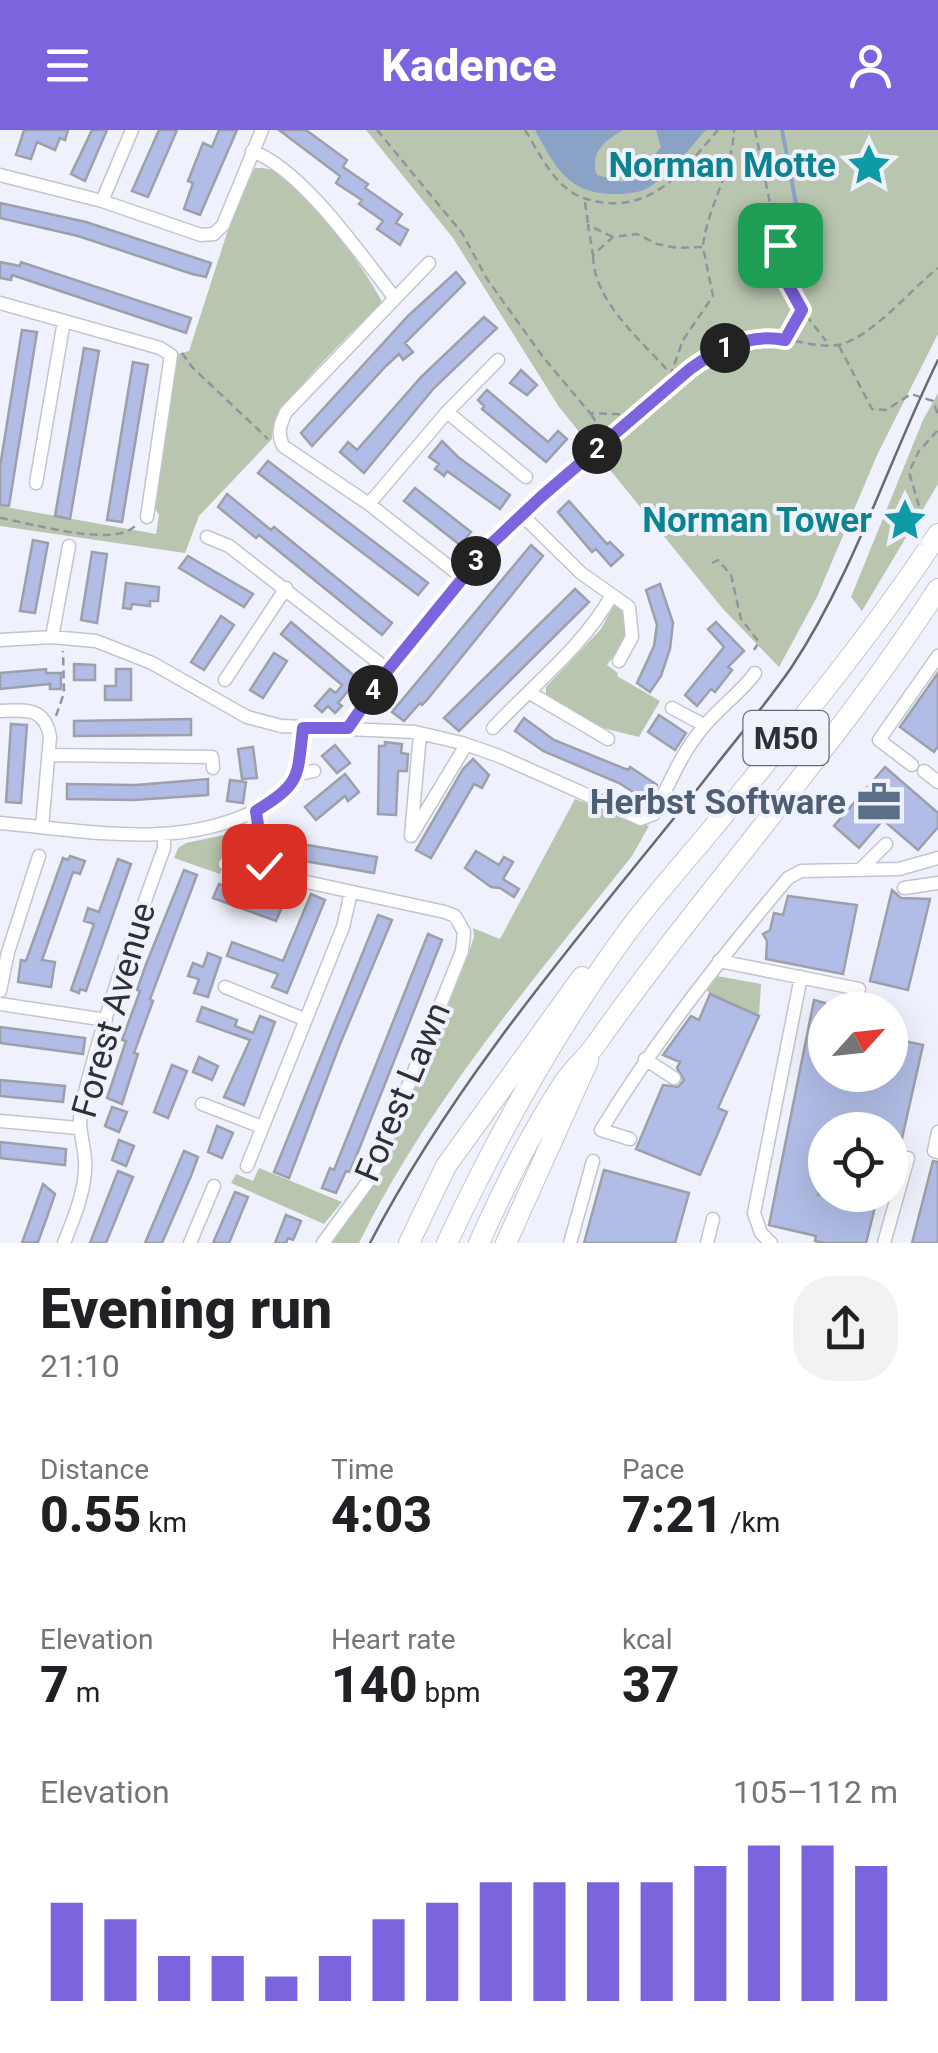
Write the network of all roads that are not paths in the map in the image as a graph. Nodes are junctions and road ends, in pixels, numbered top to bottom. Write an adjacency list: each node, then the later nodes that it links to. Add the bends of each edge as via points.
1 (132, 130): 5 (street)
2 (262, 130): 3 (street)
3 (252, 151): 5 (street, via 214,234); 7 (street, via 292,177)
4 (0, 175): 5 (street)
5 (102, 201)
6 (429, 263): 7 (street)
7 (394, 297): 15 (street, via 280,424 283,446)
8 (0, 303): 9 (street)
9 (64, 321): 14 (street); 17 (street, via 171,355)
10 (498, 360): 11 (street)
11 (447, 412): 13 (street); 15 (street)
12 (611, 437): 16 (street)
13 (526, 477)
14 (36, 484)
15 (369, 504): 21 (street)
16 (521, 514): 21 (street); 24 (street, via 555,551)
17 (147, 517)
18 (938, 534): 60 (highway, M50, via 838,674)
19 (207, 536): 22 (street)
20 (68, 546): 26 (street)
21 (462, 578): 29 (street)
22 (286, 588): 29 (street); 31 (street)
23 (938, 589): 69 (highway, M50)
24 (612, 595): 28 (street, via 629,607 632,620 632,638); 32 (street, via 584,638)
25 (0, 640): 26 (street)
26 (58, 641): 36 (street, via 113,648 246,717)
27 (938, 656): 46 (street, via 878,740)
28 (619, 661)
29 (388, 670): 37 (street)
30 (755, 673): 35 (street)
31 (225, 680)
32 (530, 692): 38 (street); 40 (street)
33 (672, 708): 35 (street)
34 (0, 712): 42 (street, via 42,715)
35 (704, 725): 41 (street, via 654,814 641,819)
36 (303, 728): 37 (street); 45 (street)
37 (348, 728): 39 (street)
38 (493, 728)
39 (420, 734): 41 (street); 41 (street, via 410,839)
40 (608, 739)
41 (466, 745)
42 (48, 755): 43 (street, via 212,757); 49 (street)
43 (212, 768)
44 (314, 771): 45 (street)
45 (298, 774): 47 (street)
46 (938, 782)
47 (256, 811): 50 (street); 56 (street)
48 (0, 823): 49 (street)
49 (42, 827): 50 (street)
50 (164, 835): 68 (street, Forest Avenue)
51 (886, 844): 55 (street)
52 (40, 856): 65 (street)
53 (938, 858): 55 (street)
54 (225, 864): 56 (street)
55 (860, 870): 61 (street, via 801,871 788,878)
56 (265, 873): 59 (street)
57 (938, 883): 58 (street)
58 (904, 888)
59 (351, 892): 67 (street); 86 (street, Forest Lawn, via 445,912 464,932 372,1176)
60 (626, 934): 87 (highway, M50, via 598,956 446,1166); 88 (highway, M50, via 491,1149)
61 (719, 961): 62 (street); 70 (street)
62 (802, 978): 64 (street); 93 (street, via 754,1213)
63 (225, 987): 67 (street)
64 (859, 989)
65 (0, 991)
66 (0, 1004): 68 (street)
67 (304, 1019): 74 (street)
68 (106, 1020): 75 (street, Forest Avenue)
69 (589, 1054): 89 (highway, M50, via 533,1134); 90 (highway, M50)
70 (645, 1059): 71 (street); 77 (street, via 601,1130)
71 (674, 1078)
72 (202, 1104): 74 (street)
73 (0, 1120): 75 (street)
74 (262, 1127): 80 (street)
75 (78, 1128): 84 (street, Forest Avenue, via 82,1187)
76 (938, 1132): 78 (street)
77 (630, 1138)
78 (938, 1152)
79 (593, 1161): 91 (street)
80 (247, 1166)
81 (214, 1186): 85 (street)
82 (893, 1212): 94 (street)
83 (713, 1219): 92 (street)
84 (64, 1243)
85 (190, 1243)
86 (323, 1243)
87 (405, 1243)
88 (446, 1243)
89 (479, 1243)
90 (506, 1243)
91 (570, 1243)
92 (706, 1243)
93 (772, 1243)
94 (884, 1243)

